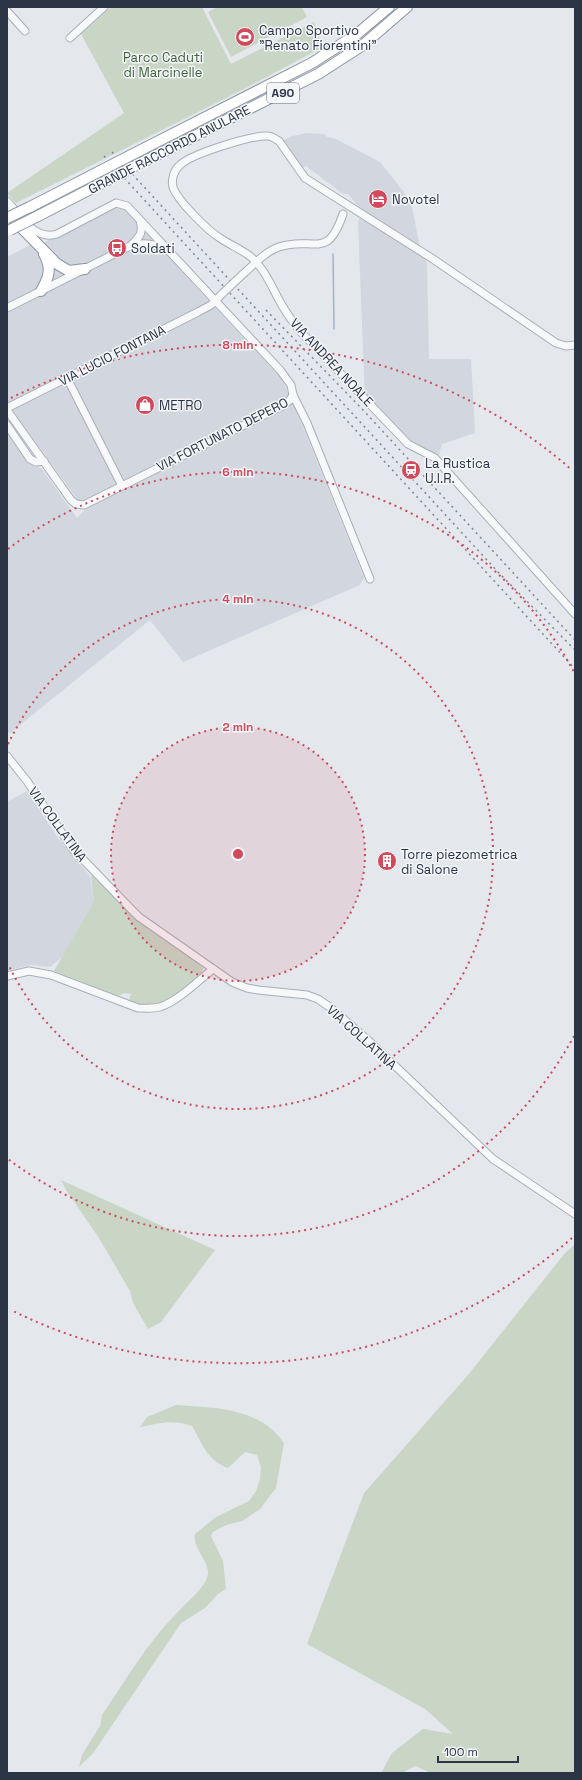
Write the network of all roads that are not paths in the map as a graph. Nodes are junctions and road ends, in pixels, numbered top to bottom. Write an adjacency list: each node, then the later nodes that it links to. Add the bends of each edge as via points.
1 (104, 7): 6 (street)
2 (389, 7): 10 (highway, GRANDE RACCORDO ANULARE / A90, bridge, via 357,34 312,63)
3 (407, 7): 12 (highway, GRANDE RACCORDO ANULARE / A90, bridge, via 363,45 318,74)
4 (7, 11): 5 (street)
5 (25, 31)
6 (70, 38)
7 (7, 201): 11 (street, via 32,229 40,234 57,234 116,203 128,206)
8 (7, 213): 14 (highway)
9 (343, 214): 16 (street, via 335,234 326,241 319,244 280,246)
10 (7, 218)
11 (140, 220): 13 (street, via 142,233); 15 (street)
12 (9, 231)
13 (130, 246): 15 (street, via 148,243); 17 (street)
14 (41, 249): 17 (highway, via 66,270); 18 (highway, via 49,270)
15 (166, 249): 19 (street)
16 (256, 262): 19 (street, VIA LUCIO FONTANA, bridge); 21 (street, VIA ANDREA NOALE, via 209,229 176,194 172,180 180,164 195,156 247,138 269,136 279,141 305,178 433,259 556,343); 29 (street, VIA ANDREA NOALE, via 272,283 284,309 299,330 408,444 435,458)
17 (85, 269): 18 (street)
18 (41, 291): 20 (street)
19 (216, 300): 22 (street, VIA LUCIO FONTANA, via 198,312); 23 (street, via 283,374 291,385)
20 (7, 308)
21 (575, 345)
22 (67, 378): 24 (street, VIA LUCIO FONTANA); 27 (street)
23 (293, 395): 27 (street, VIA FORTUNATO DEPERO, via 282,406); 28 (street, VIA FORTUNATO DEPERO, via 307,423)
24 (7, 409): 26 (street)
25 (7, 426): 26 (street, via 30,459)
26 (44, 462): 27 (street, VIA FORTUNATO DEPERO, via 76,504 87,504)
27 (122, 486)
28 (370, 579)
29 (575, 614)
30 (7, 756): 31 (street, VIA COLLATINA, via 72,848 93,871 139,917)
31 (213, 969): 32 (street, via 180,995 161,1006 151,1008 138,1008 52,975 29,971); 33 (street, VIA COLLATINA, via 232,982 247,988 307,995 318,999 370,1042 493,1159)
32 (7, 976)
33 (575, 1214)

